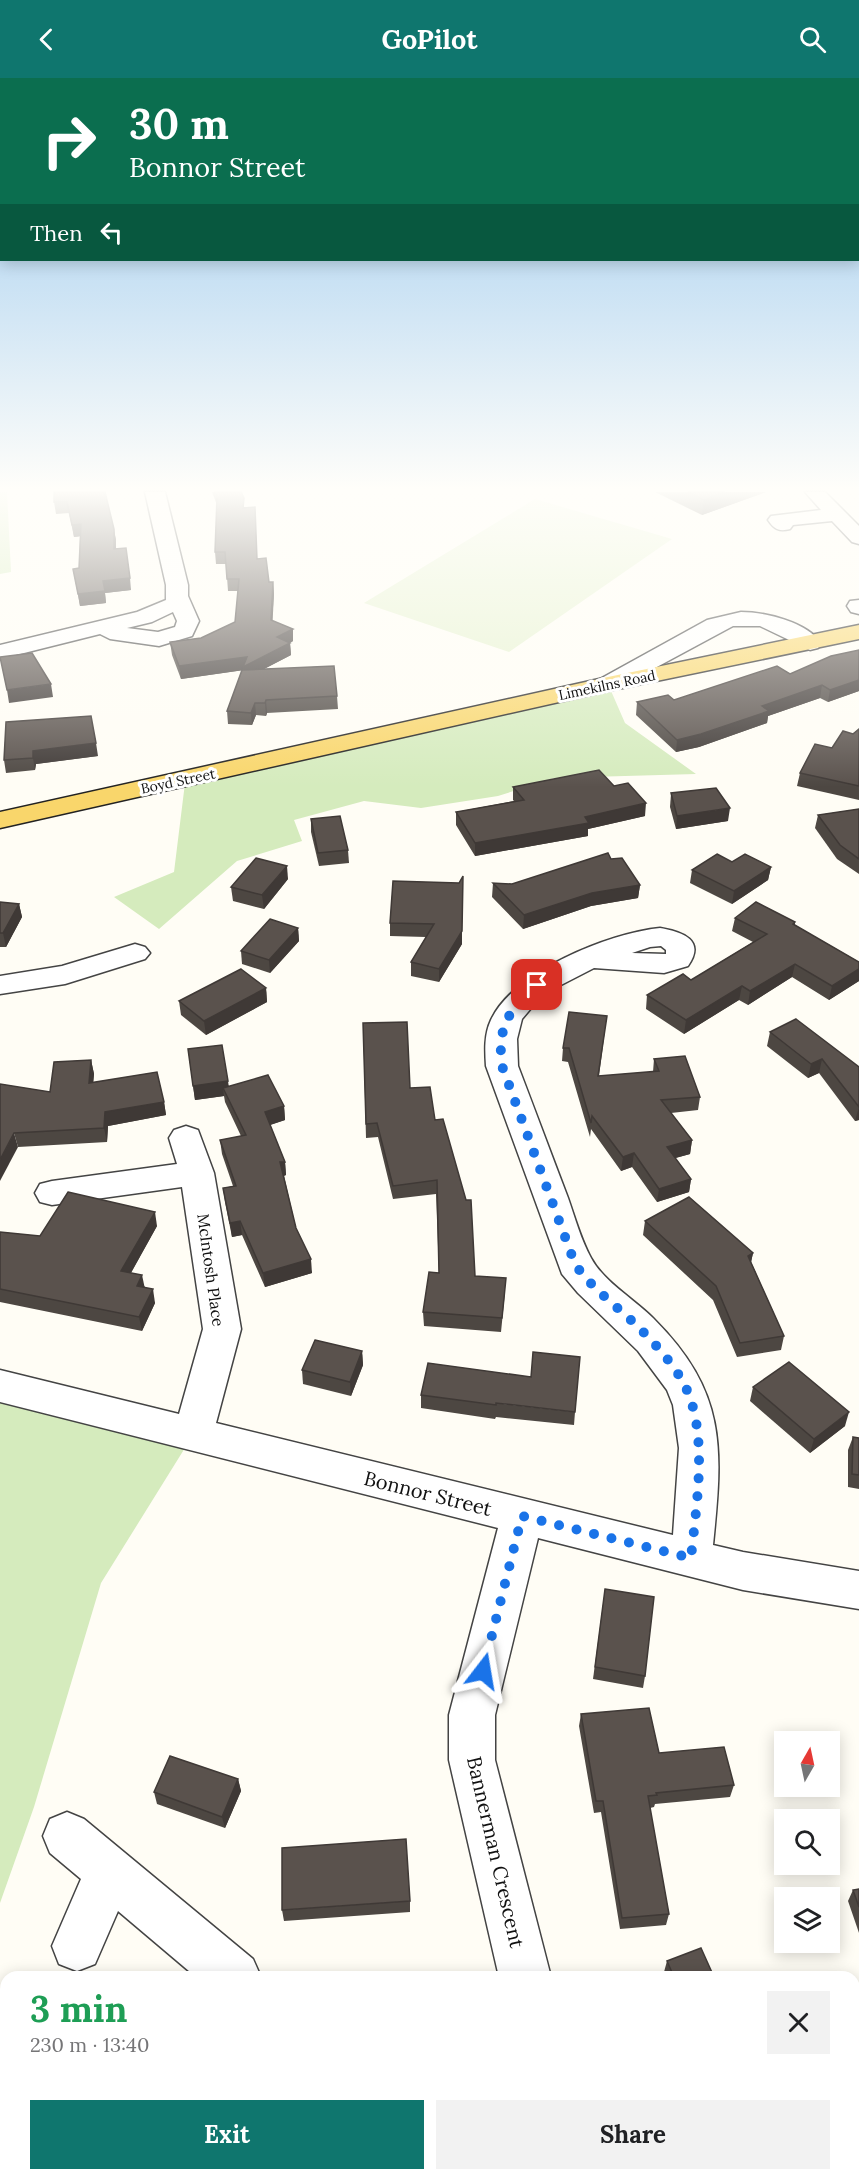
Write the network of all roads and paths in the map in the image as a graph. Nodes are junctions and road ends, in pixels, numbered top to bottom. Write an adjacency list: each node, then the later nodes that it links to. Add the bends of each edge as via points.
1 (176, 590): 4 (street, via 188,621 184,631 159,639 91,630)
2 (859, 632): 3 (main road, Limekilns Road)
3 (810, 643): 5 (main road, Limekilns Road); 5 (street, via 775,622 732,619)
4 (0, 652)
5 (608, 684): 6 (main road, Limekilns Road)
6 (356, 742): 7 (main road, Boyd Street)
7 (0, 820)
8 (135, 952): 10 (street, via 65,975)
9 (593, 959): 17 (street, via 552,977 523,997 510,1012 502,1029 502,1066 575,1264 646,1335 685,1386 698,1437)
10 (0, 985)
11 (186, 1138): 12 (street, McIntosh Place)
12 (197, 1173): 13 (street); 15 (street, McIntosh Place, via 222,1329)
13 (52, 1193)
14 (0, 1386): 15 (street, Bonnor Street)
15 (193, 1435): 16 (street, Bonnor Street)
16 (522, 1516): 17 (street, Bonnor Street); 23 (street, Bannerman Crescent, via 472,1715 472,1760)
17 (691, 1558): 18 (street, Bonnor Street, via 753,1573)
18 (859, 1590)
19 (67, 1836): 20 (street)
20 (110, 1871): 21 (street); 22 (street)
21 (77, 1946)
22 (228, 1971)
23 (524, 1971)

